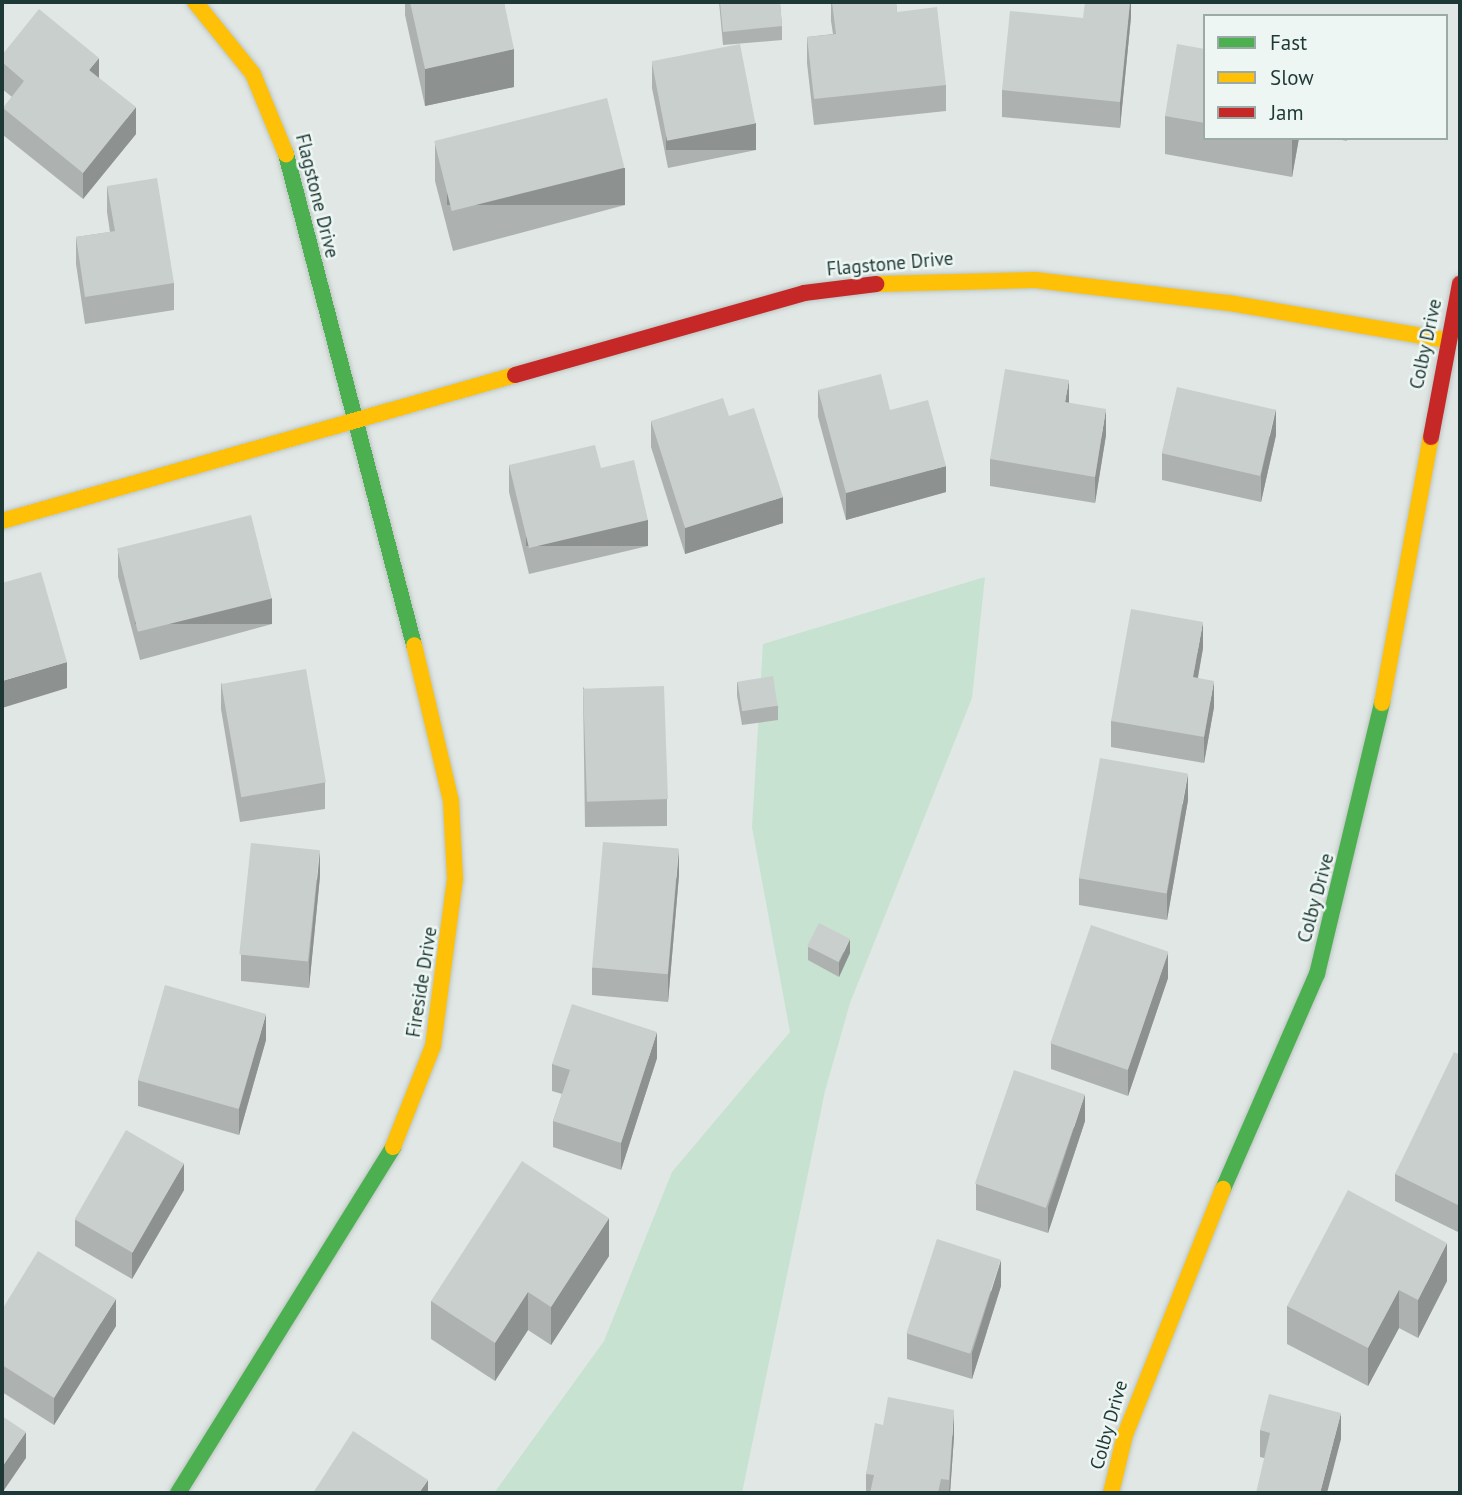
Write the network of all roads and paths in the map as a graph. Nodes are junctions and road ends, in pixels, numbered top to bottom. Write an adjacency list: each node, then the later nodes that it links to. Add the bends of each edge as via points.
1 (195, 2): 4 (street, Flagstone Drive, via 234,45 275,120)
2 (1460, 284): 3 (street, Colby Drive)
3 (1446, 340): 4 (street, Flagstone Drive, via 1217,301 1035,280 946,277 804,293); 7 (street, Colby Drive, via 1376,733 1317,974 1177,1294 1125,1435)
4 (351, 423): 5 (street, Flagstone Drive); 6 (street, Fireside Drive, via 451,801 455,878 445,993 433,1046 393,1148)
5 (2, 521)
6 (178, 1493)
7 (1111, 1493)

